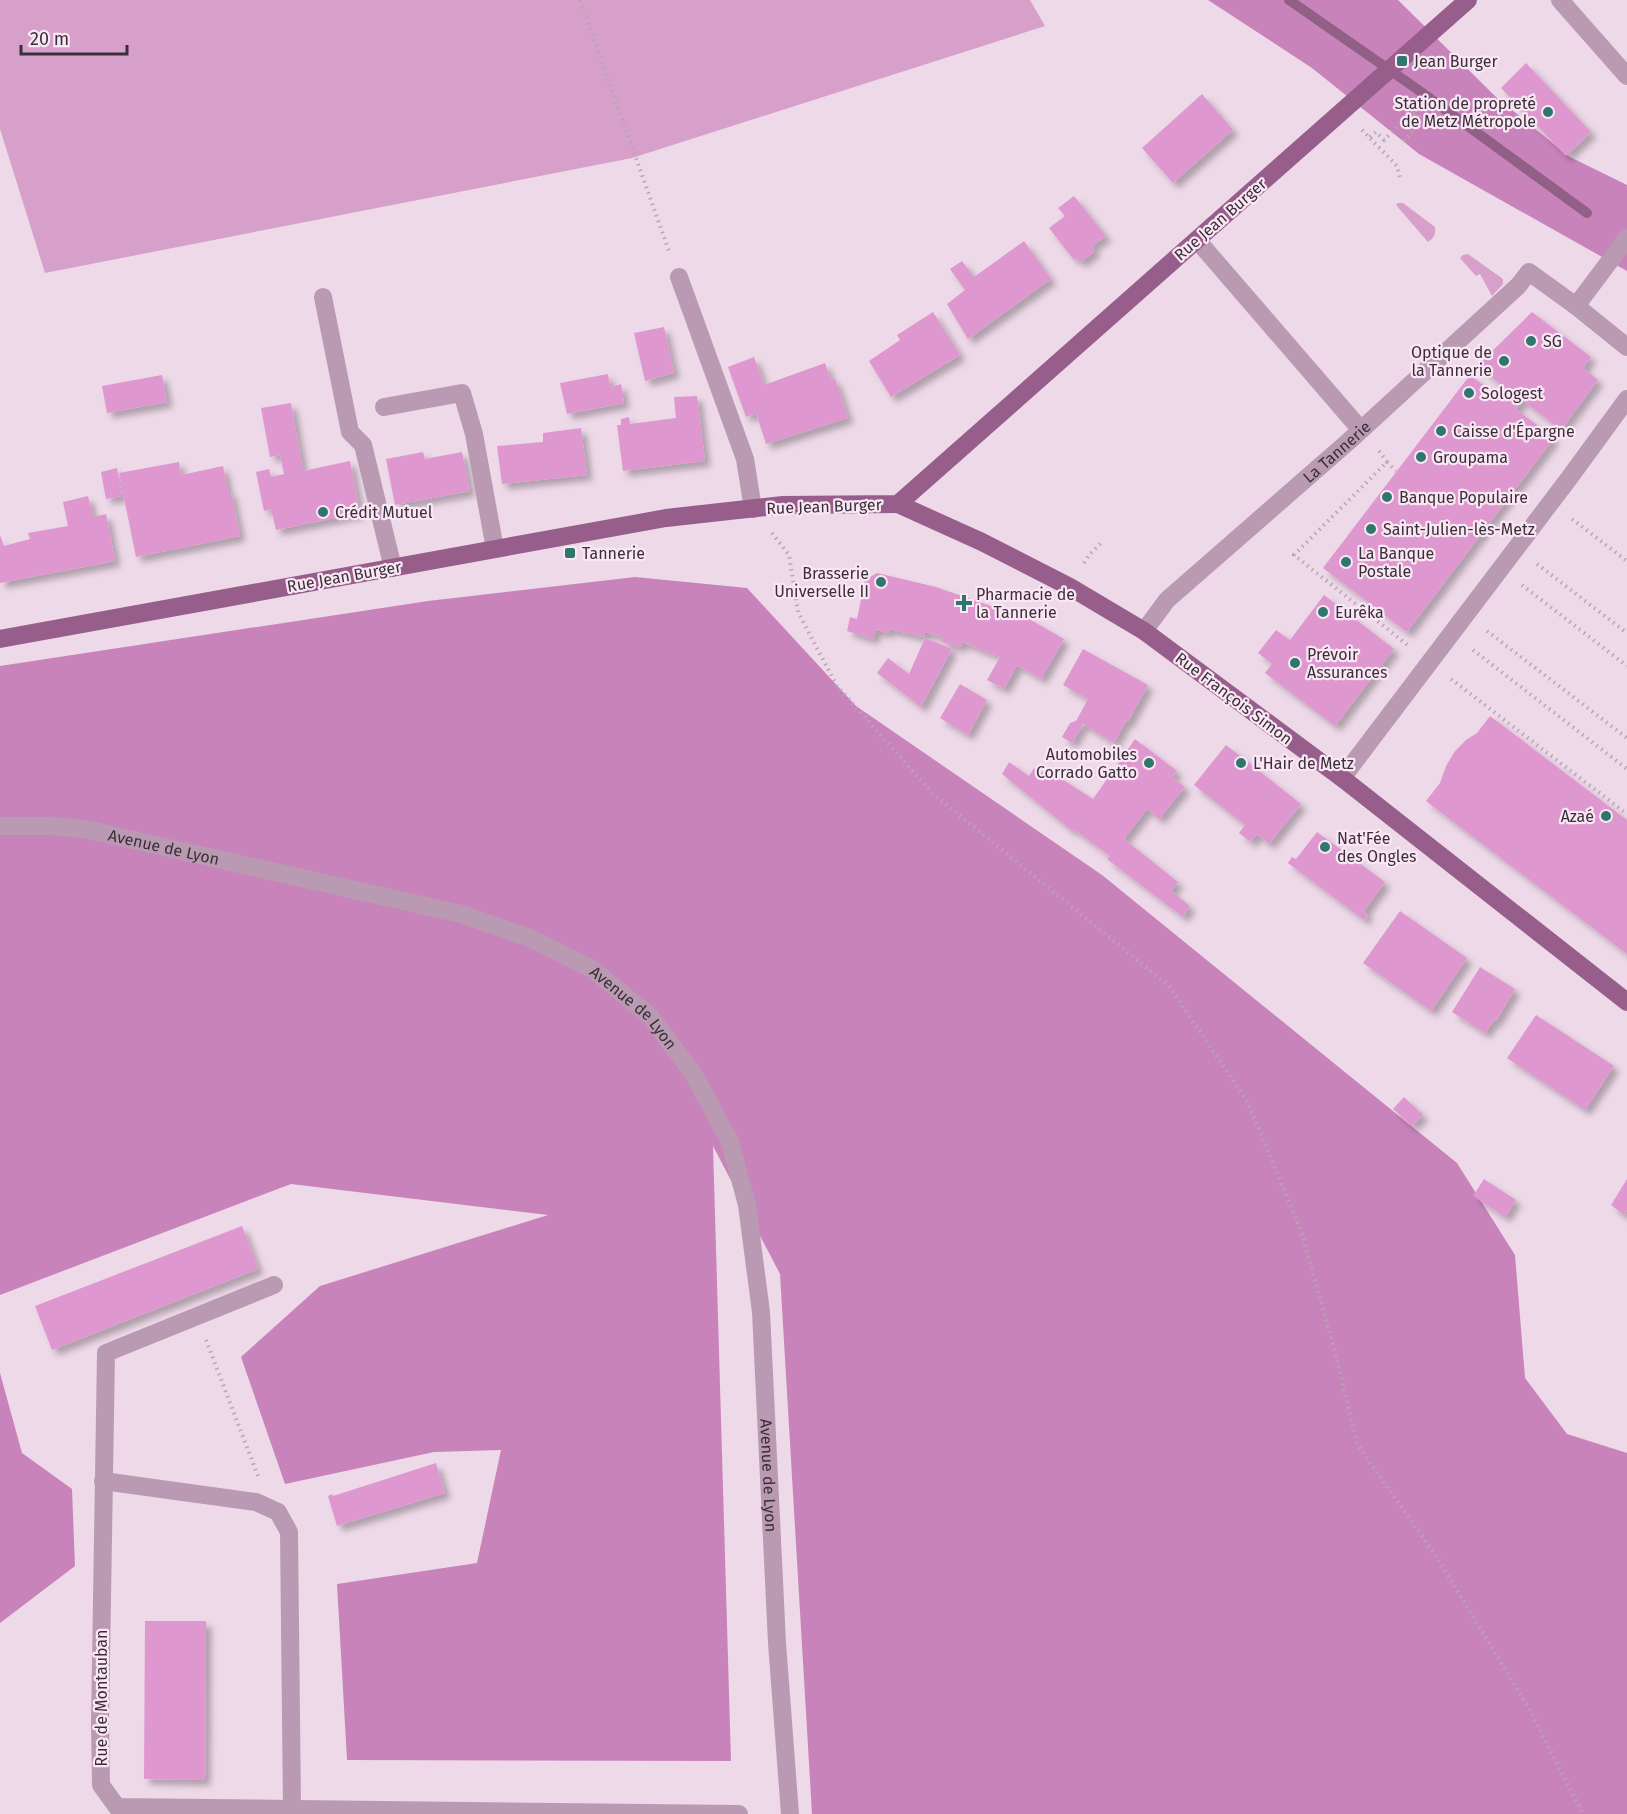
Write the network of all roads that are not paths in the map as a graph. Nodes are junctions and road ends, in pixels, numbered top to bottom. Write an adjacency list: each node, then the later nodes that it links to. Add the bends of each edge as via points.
1 (1468, 0): 5 (main road, Rue Jean Burger)
2 (1560, 0): 3 (street)
3 (1627, 76)
4 (1627, 237): 8 (street)
5 (1197, 240): 12 (street); 13 (main road, Rue Jean Burger)
6 (679, 277): 14 (street, via 745,459)
7 (323, 297): 16 (street, via 350,432 363,445)
8 (1576, 306): 9 (street); 12 (street, La Tannerie, via 1529,272)
9 (1627, 347)
10 (1627, 399): 19 (street)
11 (384, 407): 15 (street, via 462,393 474,435)
12 (1361, 430): 17 (street, La Tannerie, via 1167,600)
13 (898, 504): 14 (main road, Rue Jean Burger); 17 (main road, Rue François Simon, via 1070,587)
14 (753, 509): 15 (main road, Rue Jean Burger, via 666,518)
15 (495, 549): 16 (main road, Rue Jean Burger)
16 (393, 567): 18 (main road, Rue Jean Burger)
17 (1144, 631): 19 (main road, Rue François Simon)
18 (0, 639)
19 (1342, 778): 21 (main road, Rue François Simon)
20 (0, 826): 27 (street, Avenue de Lyon, via 85,829 461,914 530,938 592,969 650,1016 694,1075 730,1142 747,1205 761,1312)
21 (1627, 1002)
22 (274, 1285): 23 (street, Rue de Montauban, via 106,1353)
23 (103, 1480): 24 (street, via 256,1502 278,1512 289,1532); 24 (street, Rue de Montauban, via 101,1785 117,1807)
24 (291, 1809): 25 (street, Rue de Montauban)
25 (671, 1814): 26 (street, Rue de Montauban)
26 (739, 1814)
27 (789, 1814)

